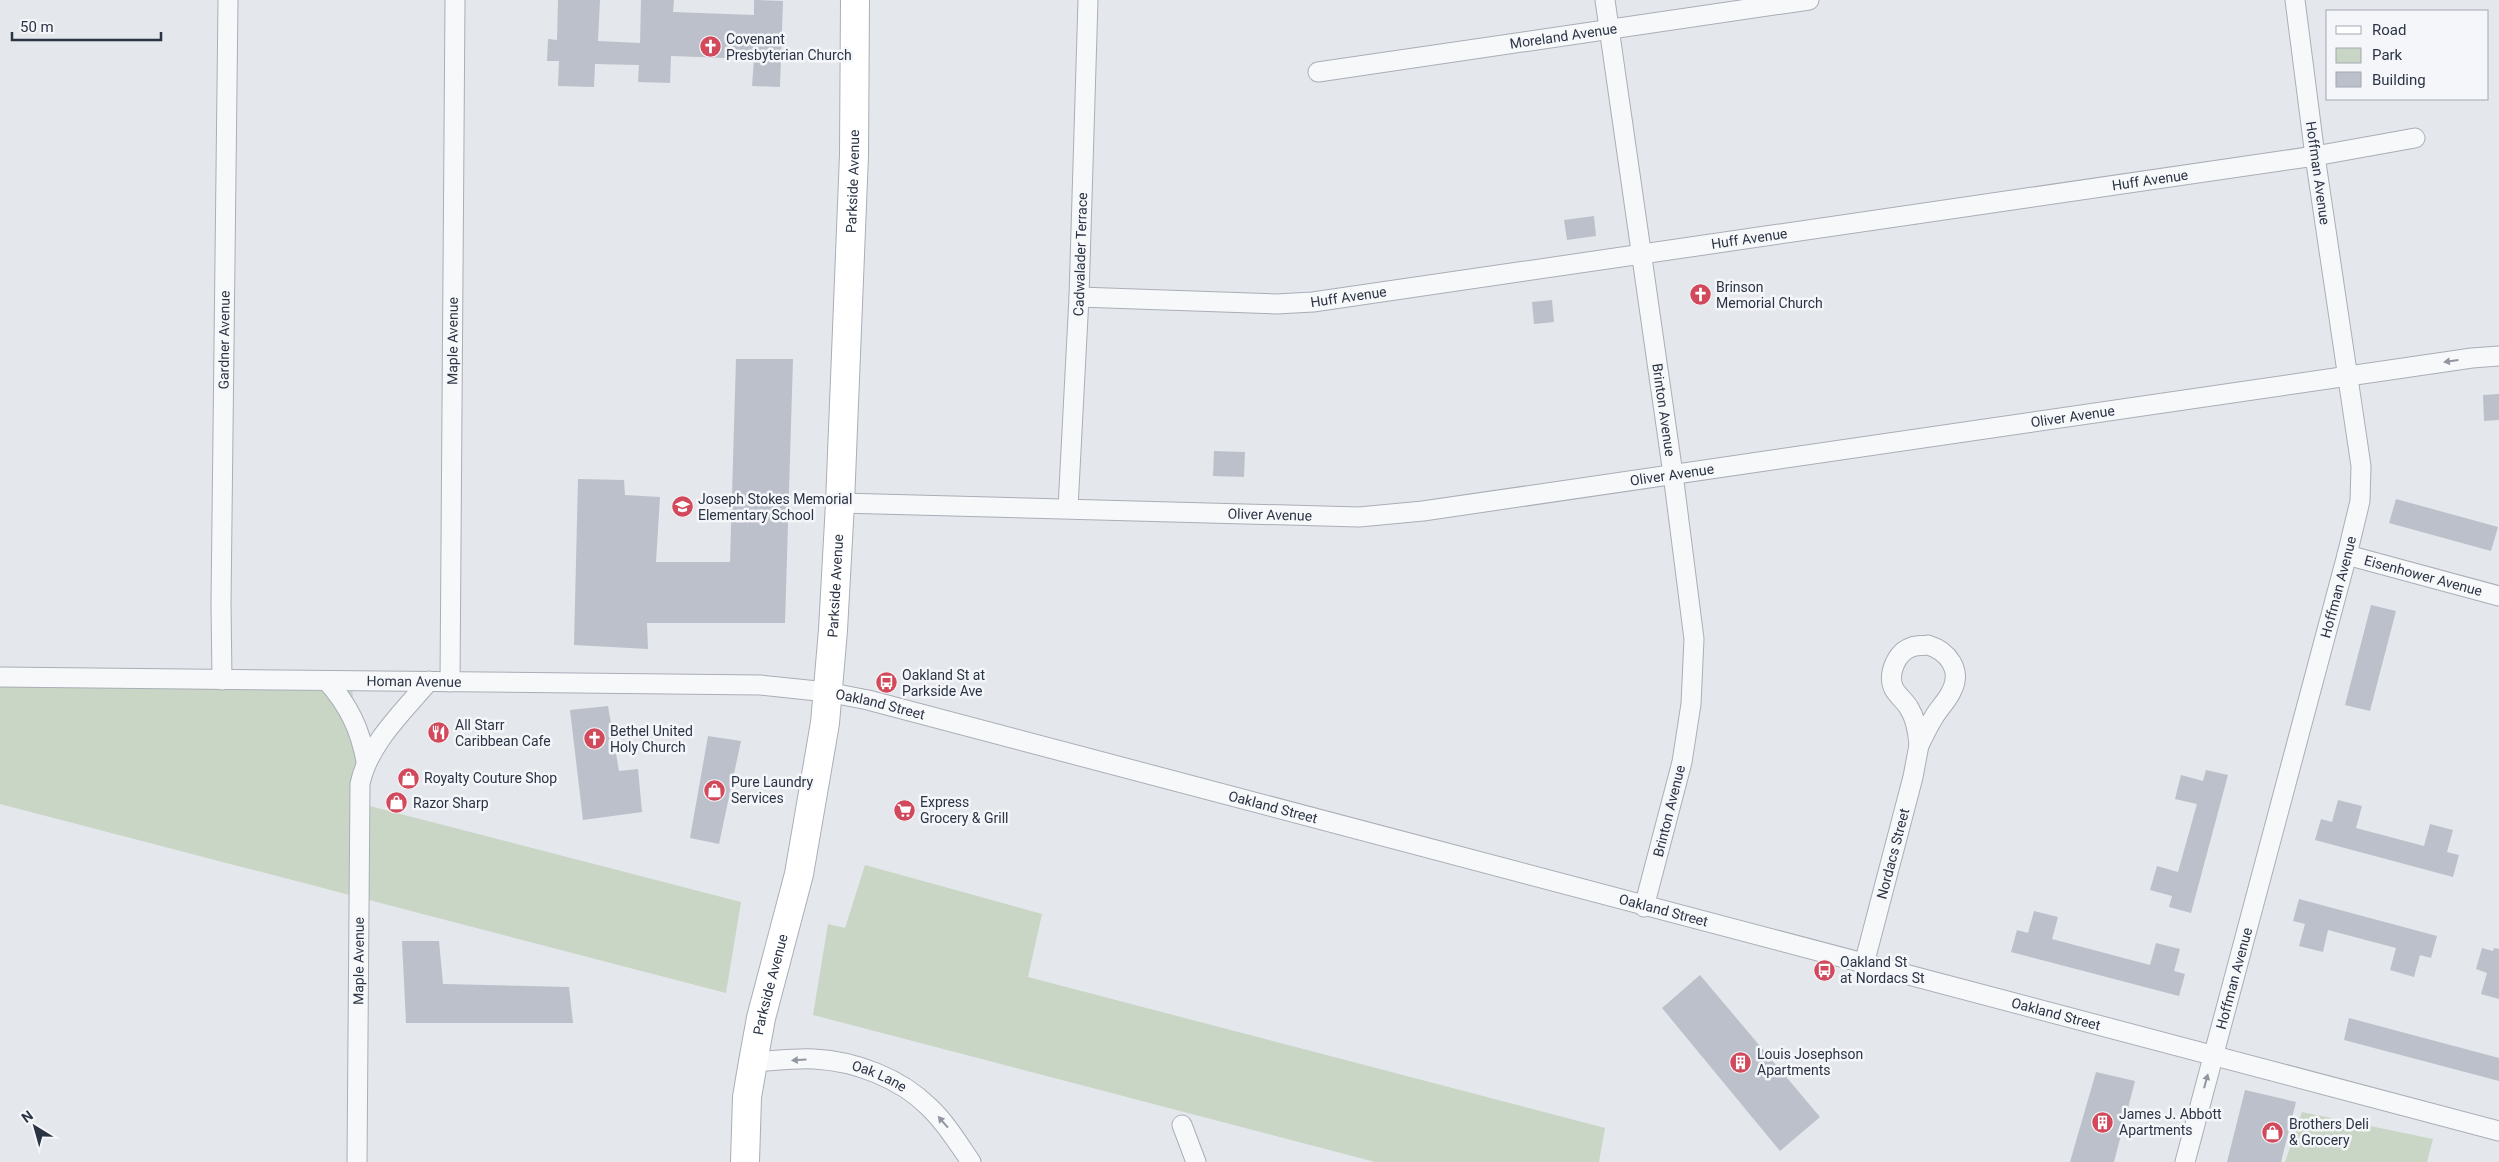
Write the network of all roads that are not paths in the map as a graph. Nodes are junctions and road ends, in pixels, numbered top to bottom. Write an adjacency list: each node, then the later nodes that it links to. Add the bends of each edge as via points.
1 (228, 0): 22 (street, Gardner Avenue)
2 (455, 0): 25 (street, Maple Avenue)
3 (855, 0): 17 (main road, Parkside Avenue, via 854,155)
4 (1088, 0): 13 (street, Cadwalader Terrace)
5 (1605, 0): 8 (street, Brinton Avenue)
6 (1809, 0): 8 (street, Moreland Avenue)
7 (2295, 0): 11 (street, Hoffman Avenue)
8 (1609, 29): 9 (street, Moreland Avenue); 12 (street, Brinton Avenue)
9 (1318, 72)
10 (2416, 138): 11 (street, Huff Avenue)
11 (2315, 156): 12 (street, Huff Avenue); 15 (street, Hoffman Avenue)
12 (1642, 254): 13 (street, Huff Avenue, via 1313,302 1276,304); 16 (street, Brinton Avenue)
13 (1079, 297): 18 (street, Cadwalader Terrace)
14 (2499, 356): 15 (street, Oliver Avenue, one-way to 15)
15 (2348, 376): 16 (street, Oliver Avenue); 19 (street, Hoffman Avenue, via 2361,466 2361,493)
16 (1673, 474): 18 (street, Oliver Avenue, via 1423,511 1358,517); 29 (street, Brinton Avenue, via 1694,639 1691,704 1682,762)
17 (840, 503): 18 (street, Oliver Avenue); 26 (main road, Parkside Avenue)
18 (1068, 508)
19 (2347, 555): 20 (street, Eisenhower Avenue); 31 (street, Hoffman Avenue)
20 (2499, 596)
21 (0, 678): 22 (street, Homan Avenue)
22 (222, 680): 23 (street, Homan Avenue)
23 (327, 681): 24 (street, Homan Avenue); 28 (street, Maple Avenue, via 352,713 362,737)
24 (429, 681): 25 (street, Homan Avenue); 28 (street, Maple Avenue)
25 (450, 682): 26 (street, Homan Avenue, via 760,685)
26 (827, 692): 29 (street, Oakland Street, via 868,700); 32 (main road, Parkside Avenue, via 802,860 761,1018)
27 (1919, 745): 27 (street, Nordacs Street, via 1955,682 1954,668 1948,656 1928,645 1906,650 1895,662 1892,675 1894,688 1915,721); 30 (street, Nordacs Street)
28 (366, 761): 35 (street, Maple Avenue, via 360,784)
29 (1644, 907): 30 (street, Oakland Street)
30 (1864, 964): 31 (street, Oakland Street)
31 (2212, 1057): 34 (street, Oakland Street); 39 (street, Hoffman Avenue, one-way to 31)
32 (753, 1062): 36 (main road, Parkside Avenue, via 747,1097); 37 (street, Oak Lane, one-way to 32, via 949,1129 929,1107 893,1081 862,1068 830,1061)
33 (1182, 1126): 38 (street)
34 (2499, 1131)
35 (356, 1162)
36 (745, 1162)
37 (971, 1162)
38 (1196, 1162)
39 (2185, 1162)

